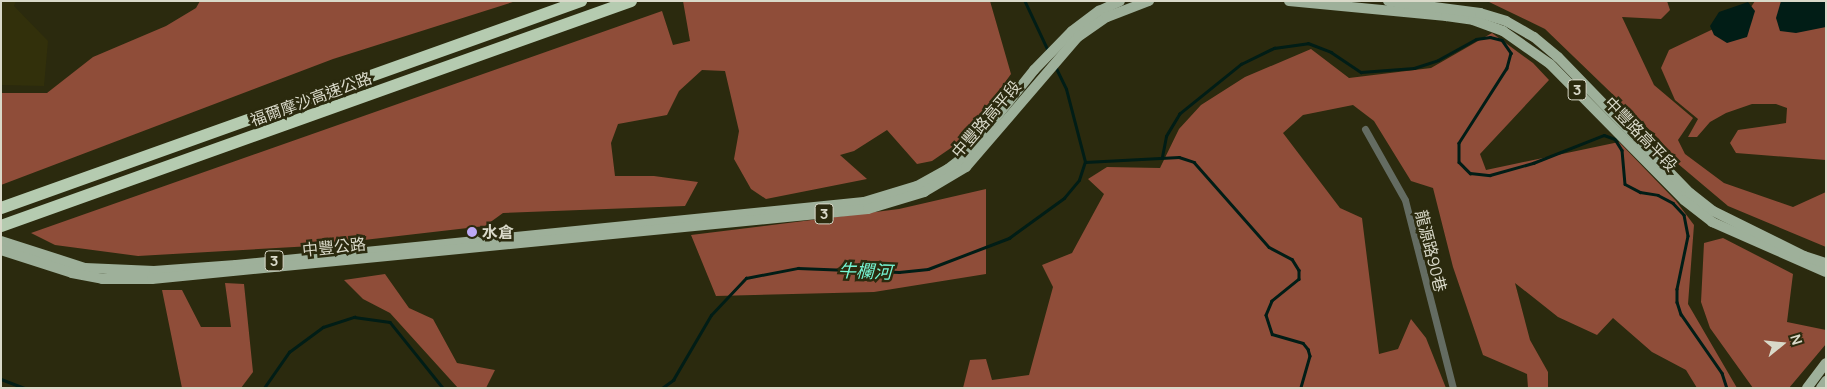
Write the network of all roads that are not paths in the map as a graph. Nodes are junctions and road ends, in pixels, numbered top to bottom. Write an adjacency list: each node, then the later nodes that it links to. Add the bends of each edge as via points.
1 (580, 1): 10 (highway, 福爾摩沙高速公路)
2 (631, 1): 11 (highway, 福爾摩沙高速公路)
3 (1120, 1): 7 (main road, 中豐路高平段 / 3, via 1099,11)
4 (1149, 1): 7 (main road, 中豐路高平段 / 3)
5 (1289, 1): 8 (main road, 中豐路高平段 / 3, via 1473,20 1503,31 1528,46)
6 (1388, 1): 8 (main road, 中豐路高平段 / 3, via 1446,7 1506,21 1546,47)
7 (1075, 34): 12 (main road, 中豐路高平段 / 3, via 966,155 919,190 864,202)
8 (1591, 98): 16 (main road, 中豐路高平段 / 3, via 1713,211 1804,256); 17 (main road, 中豐路高平段 / 3, via 1684,200 1712,222)
9 (1365, 129): 20 (street, 龍源路90巷, via 1405,200)
10 (1, 208)
11 (1, 226)
12 (551, 235): 15 (main road, 中豐公路 / 3, via 154,270 85,268)
13 (1, 241): 15 (main road, 中豐公路 / 3)
14 (1, 250): 15 (main road, 中豐公路 / 3)
15 (25, 253)
16 (1826, 263)
17 (1826, 272)
18 (1826, 364): 21 (main road)
19 (1826, 381): 22 (main road)
20 (1453, 388)
21 (1807, 388)
22 (1820, 388)

